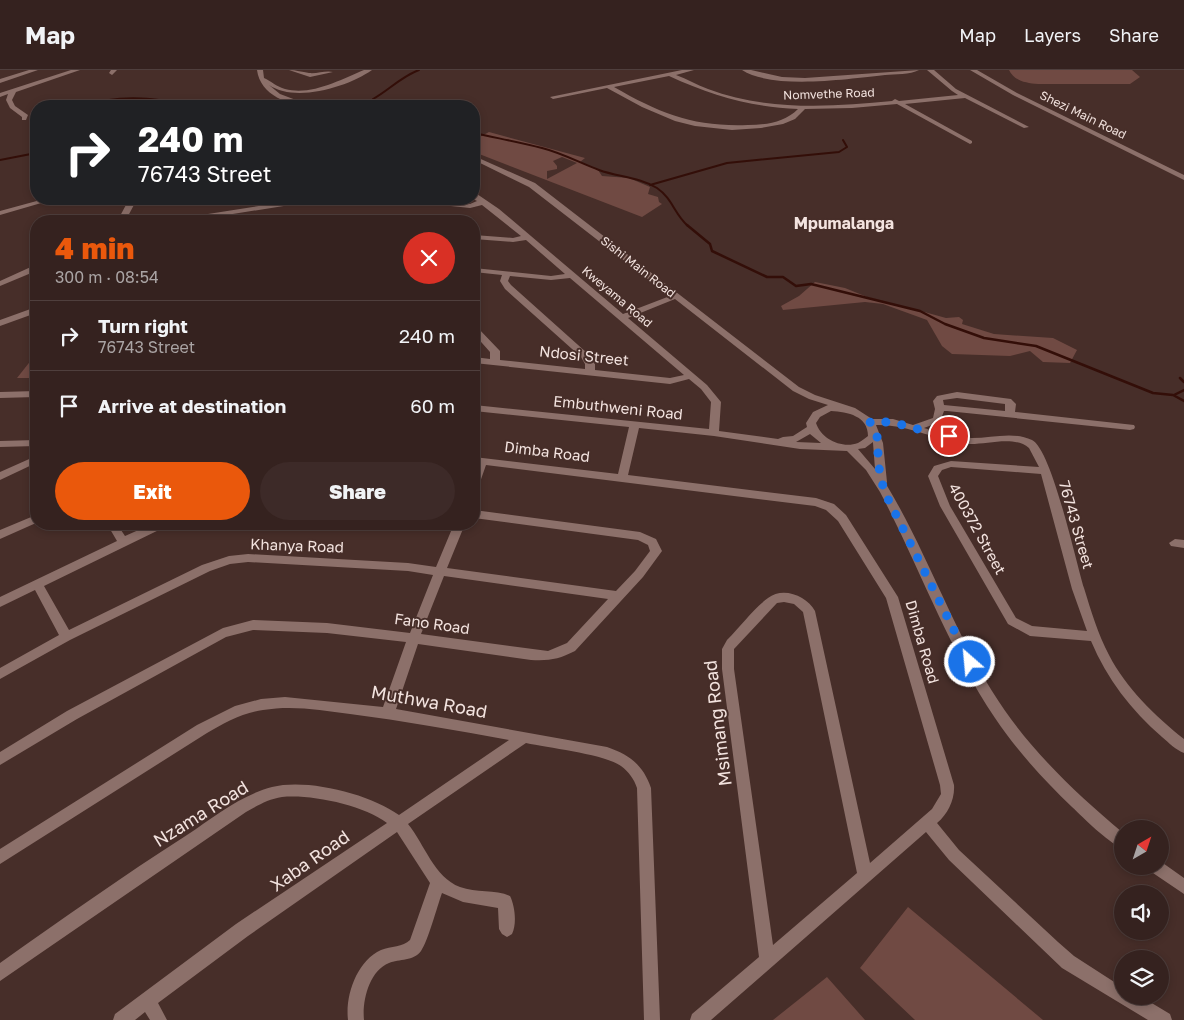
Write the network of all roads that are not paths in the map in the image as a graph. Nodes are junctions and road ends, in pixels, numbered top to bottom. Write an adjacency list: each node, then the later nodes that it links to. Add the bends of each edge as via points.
1 (35, 70): 14 (street)
2 (77, 70): 16 (street)
3 (260, 70): 13 (street)
4 (292, 70): 11 (street, via 310,75)
5 (369, 70): 13 (street, via 336,85 297,92 282,90)
6 (691, 70): 12 (street)
7 (745, 70): 8 (street, via 791,79)
8 (916, 70)
9 (930, 70): 18 (street)
10 (973, 70): 27 (street, Shezi Main Road)
11 (330, 72)
12 (670, 74): 15 (street); 22 (street, Nomvethe Road, via 728,99 762,106)
13 (262, 80): 20 (street, via 277,94)
14 (0, 81)
15 (608, 86): 19 (street); 22 (street, via 654,112 714,129 777,124)
16 (13, 91): 17 (street); 23 (street, via 12,107 26,116)
17 (0, 95)
18 (964, 96): 21 (street, Nomvethe Road); 24 (street)
19 (553, 97)
20 (293, 100)
21 (895, 102): 22 (street, Nomvethe Road); 25 (street)
22 (803, 108)
23 (24, 119)
24 (1026, 127)
25 (970, 142)
26 (480, 161): 44 (street, Sishi Main Road, via 532,185)
27 (1184, 178)
28 (480, 200): 30 (street, Kweyama Road)
29 (480, 202): 30 (street)
30 (483, 202): 36 (street, Kweyama Road)
31 (30, 205): 33 (street)
32 (277, 205): 34 (street)
33 (0, 213)
34 (214, 215)
35 (480, 237): 36 (street)
36 (527, 238): 41 (street, Kweyama Road)
37 (30, 271): 42 (street)
38 (480, 271): 40 (street)
39 (30, 274): 42 (street)
40 (506, 274): 41 (street, via 551,278); 51 (street, via 504,280 508,287 584,355 590,364)
41 (572, 275): 46 (street, Kweyama Road)
42 (20, 276): 43 (street)
43 (0, 284)
44 (676, 296): 46 (street); 53 (street, Sishi Main Road)
45 (30, 312): 47 (street)
46 (622, 317): 52 (street, Kweyama Road)
47 (0, 323)
48 (480, 336): 50 (street, via 494,351)
49 (480, 361): 50 (street, Ndosi Street)
50 (495, 362): 51 (street, Ndosi Street)
51 (590, 372): 52 (street, Ndosi Street, via 670,380)
52 (691, 376): 63 (street, Kweyama Road, via 716,402)
53 (796, 388): 57 (street, Sishi Main Road, via 812,397); 59 (street, Sishi Main Road, via 806,403)
54 (30, 394): 55 (street)
55 (0, 395)
56 (480, 409): 58 (street, Embuthweni Road)
57 (852, 410): 59 (street, via 830,408 820,411 814,415); 60 (street)
58 (635, 425): 63 (street, Embuthweni Road); 72 (street)
59 (811, 426): 64 (street, Embuthweni Road, via 795,439); 67 (street, via 821,441)
60 (872, 426): 62 (street, 76743 Street, via 888,421); 67 (street, via 873,437 868,443); 73 (street, via 878,439 878,463)
61 (1130, 427): 62 (street, via 1010,413 940,409 937,420)
62 (912, 428): 70 (street, 76743 Street, via 968,441 994,439 1030,444 1036,449)
63 (714, 433): 64 (street, Embuthweni Road)
64 (759, 439): 67 (street, Embuthweni Road, via 800,446)
65 (30, 443): 66 (street)
66 (0, 444)
67 (844, 448): 73 (street, via 867,463)
68 (480, 460): 72 (street, Dimba Road)
69 (30, 462): 71 (street)
70 (1045, 471): 87 (street, 76743 Street, via 1077,584); 87 (street, 400372 Street, via 951,464 938,468 933,476 945,506 1012,621 1030,631)
71 (0, 476)
72 (622, 477): 94 (street, Dimba Road, via 805,499 836,511 888,590 899,616 947,786 945,803)
73 (884, 491): 95 (street, via 970,662 1004,719 1066,792)
74 (480, 515): 83 (street, Fano Road, via 646,538 655,545 655,554)
75 (30, 522): 79 (street)
76 (116, 530): 80 (street)
77 (148, 530): 80 (street)
78 (457, 530): 81 (street)
79 (0, 535)
80 (123, 542): 82 (street)
81 (442, 571): 83 (street, Khanya Road); 85 (street, Khanya Road, via 339,562 229,560 206,568); 86 (street)
82 (37, 583): 84 (street); 85 (street)
83 (618, 596): 86 (street, Fano Road, via 571,647 548,656)
84 (0, 602)
85 (66, 637): 88 (street, Khanya Road)
86 (414, 637): 89 (street); 92 (street, Fano Road, via 284,626 253,625 233,630 72,715)
87 (1096, 637): 91 (street, 76743 Street, via 1120,681 1143,710)
88 (0, 674)
89 (388, 713): 90 (street, Muthwa Road); 96 (street, Muthwa Road, via 282,702 246,707 142,766)
90 (522, 738): 93 (street, Xaba Road); 110 (street, Muthwa Road, via 607,753 632,766 641,778 645,798)
91 (1184, 747)
92 (0, 759)
93 (400, 822): 99 (street, Nzama Road); 103 (street, Nzama Road, via 384,812 316,794 282,791 269,794 174,851); 105 (street, Xaba Road, via 242,930)
94 (928, 823): 98 (street, Dimba Road); 104 (street, via 954,854 1052,948 1068,962)
95 (1114, 834)
96 (0, 857)
97 (1167, 875): 100 (street)
98 (865, 876): 102 (street, Dimba Road); 102 (street, Msimang Road, via 809,611 801,602 780,597 773,600 728,649)
99 (438, 882): 101 (street, via 455,892 506,901); 107 (street, via 416,945 409,952 386,956 376,962 358,991)
100 (1184, 887)
101 (507, 929)
102 (767, 960): 111 (street, Dimba Road)
103 (0, 973)
104 (1114, 990)
105 (148, 1000): 108 (street, Xaba Road); 109 (street)
106 (1138, 1005): 112 (street)
107 (355, 1017)
108 (121, 1020)
109 (159, 1020)
110 (652, 1020)
111 (698, 1020)
112 (1164, 1020)

